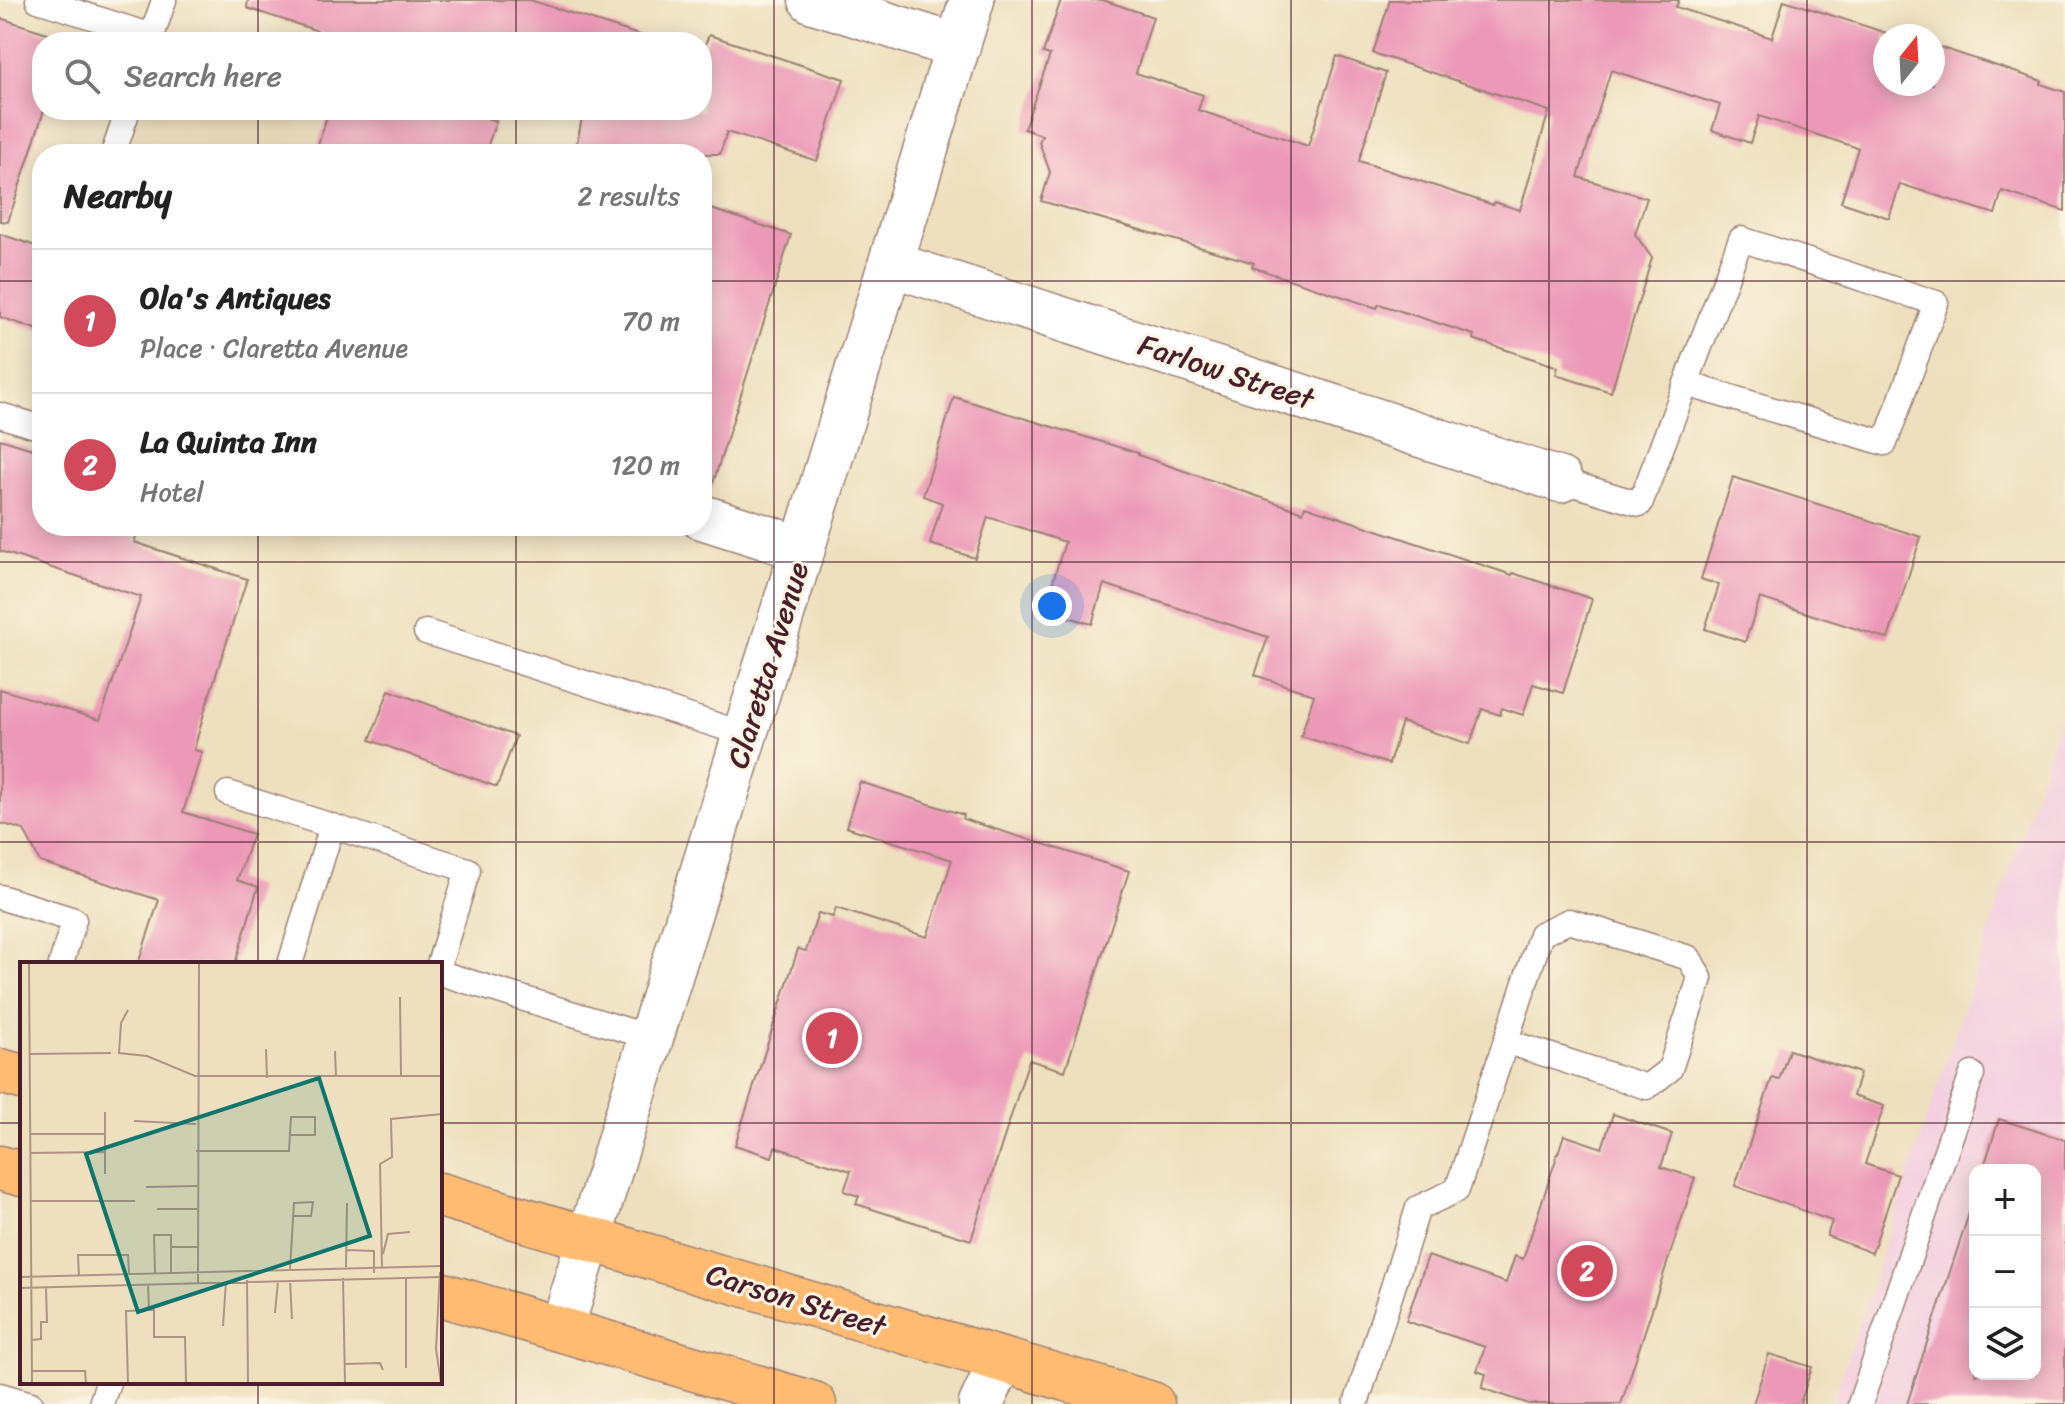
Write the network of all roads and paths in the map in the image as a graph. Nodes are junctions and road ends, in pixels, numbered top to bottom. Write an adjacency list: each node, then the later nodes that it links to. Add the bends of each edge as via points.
1 (38, 0): 5 (lane)
2 (164, 0): 6 (lane)
3 (811, 0): 7 (street)
4 (972, 0): 7 (street, Claretta Avenue)
5 (131, 32)
6 (153, 32)
7 (958, 47): 10 (street, Claretta Avenue)
8 (125, 120): 9 (lane)
9 (116, 144)
10 (891, 264): 14 (street, Farlow Street); 16 (street, Claretta Avenue)
11 (1686, 384): 11 (lane, via 1741,239 1936,303 1885,443); 14 (lane, via 1640,504)
12 (0, 415): 13 (lane)
13 (32, 425)
14 (1560, 480)
15 (712, 520): 16 (street)
16 (803, 549): 18 (street, Claretta Avenue)
17 (426, 632): 18 (lane)
18 (747, 735): 26 (street, Claretta Avenue)
19 (228, 793): 20 (lane)
20 (332, 826): 23 (lane); 24 (lane, via 468,870)
21 (0, 897): 22 (lane, via 74,920)
22 (62, 962)
23 (291, 962)
24 (440, 962)
25 (442, 974): 26 (lane)
26 (652, 1038): 34 (street, Claretta Avenue)
27 (1508, 1042): 27 (lane, via 1541,934 1569,921 1689,958 1700,978 1670,1069 1647,1087); 45 (lane, via 1457,1190 1418,1208)
28 (0, 1071): 30 (main road)
29 (1972, 1074): 46 (lane)
30 (20, 1076)
31 (0, 1168): 32 (main road)
32 (20, 1173)
33 (442, 1196): 34 (main road, Carson Street)
34 (591, 1238): 36 (street, Claretta Avenue); 37 (main road, Carson Street)
35 (442, 1295): 36 (main road)
36 (561, 1329): 40 (main road)
37 (1001, 1361): 43 (street); 44 (main road, Carson Street)
38 (107, 1384): 42 (lane)
39 (0, 1395): 41 (lane)
40 (798, 1402)
41 (31, 1404)
42 (101, 1404)
43 (981, 1404)
44 (1152, 1404)
45 (1356, 1404)
46 (1860, 1404)

